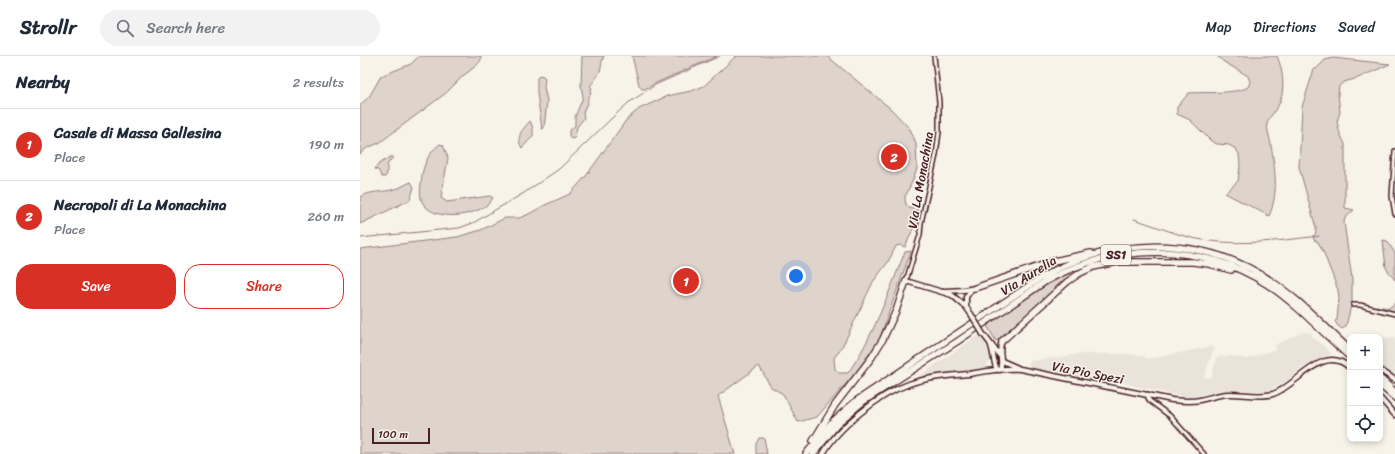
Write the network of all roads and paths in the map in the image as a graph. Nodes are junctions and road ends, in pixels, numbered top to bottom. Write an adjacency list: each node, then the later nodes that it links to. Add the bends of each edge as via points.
1 (934, 56): 6 (street, Via La Monachina, via 940,109 937,146 920,235)
2 (1395, 151): 3 (street, via 1392,196)
3 (1395, 214)
4 (1113, 250): 7 (highway, via 1065,258); 14 (highway, Via Aurelia / SS1, via 1175,247 1200,251 1232,261 1280,287); 31 (highway, Via Aurelia / SS1, via 1070,263 1042,277 869,391 835,419)
5 (1250, 275): 12 (highway, via 1201,263 1102,264 1084,270 1067,282); 15 (highway, Via Aurelia / SS1, via 1290,302); 32 (highway, Via Aurelia / SS1, via 1208,259 1164,252 1125,253 1070,268 1046,281 864,401 839,422)
6 (906, 281): 8 (street); 31 (highway, via 884,339 834,405)
7 (975, 288): 8 (street); 10 (street, via 966,295)
8 (941, 291): 10 (street, via 954,296)
9 (1353, 305): 11 (street)
10 (966, 307): 13 (street, bridge)
11 (1395, 314)
12 (1002, 341): 13 (street, via 996,344); 16 (street)
13 (990, 342): 16 (street); 17 (street, via 994,354)
14 (1347, 346)
15 (1347, 354)
16 (1001, 358): 19 (street); 20 (street)
17 (993, 361): 20 (street); 21 (street)
18 (1347, 366): 27 (street, Via Pio Spezi, via 1341,362 1330,361 1318,364 1269,395 1226,394 1186,401)
19 (1020, 369): 20 (street, Via Pio Spezi); 27 (street, Via Pio Spezi)
20 (999, 370): 21 (street, Via Pio Spezi)
21 (985, 372): 33 (street, Via Pio Spezi, via 933,378 904,386 877,401 838,434)
22 (1383, 372): 23 (street)
23 (1395, 380)
24 (1383, 381): 26 (highway)
25 (1383, 388): 28 (highway)
26 (1395, 392)
27 (1148, 394): 34 (street, via 1150,401 1170,416)
28 (1395, 398)
29 (1383, 401): 30 (street)
30 (1395, 415)
31 (806, 454)
32 (813, 454)
33 (823, 454)
34 (1204, 454)

